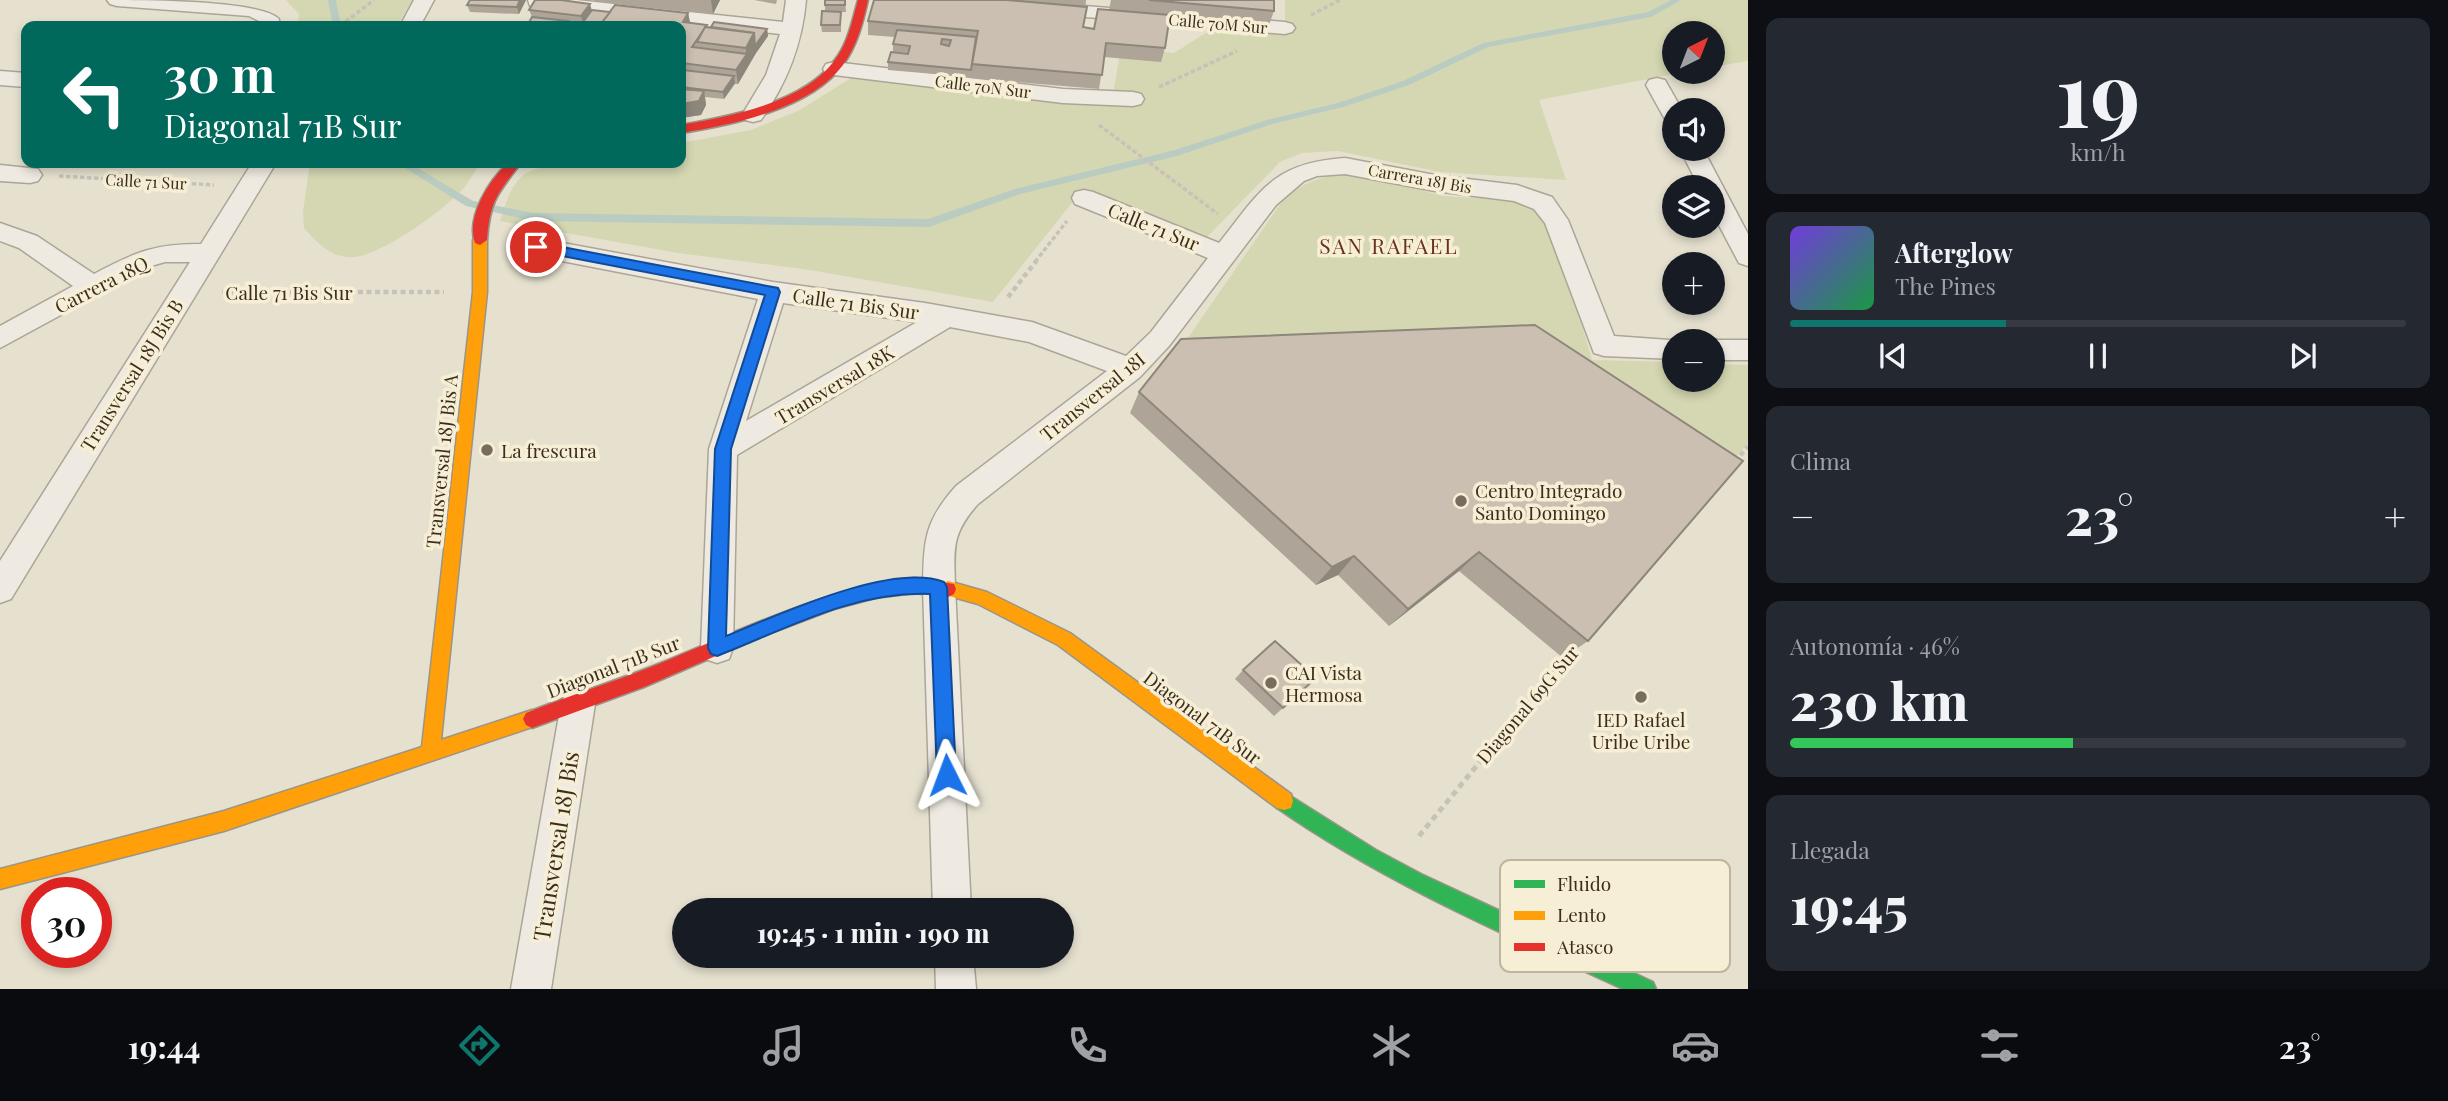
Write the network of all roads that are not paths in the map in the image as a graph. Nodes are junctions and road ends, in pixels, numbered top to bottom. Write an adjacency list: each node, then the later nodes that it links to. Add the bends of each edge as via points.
1 (117, 0): 6 (street)
2 (424, 0): 10 (street)
3 (796, 0): 12 (street)
4 (863, 0): 13 (street)
5 (538, 1): 12 (street)
6 (210, 3): 8 (street); 9 (street, via 252,10)
7 (1024, 7): 11 (street, Calle 70M Sur)
8 (196, 21)
9 (270, 21)
10 (413, 21)
11 (1285, 28)
12 (792, 29): 19 (street, via 778,79)
13 (834, 69): 18 (street, Calle 70N Sur, via 1063,96); 19 (street, via 782,104)
14 (0, 78): 15 (street)
15 (21, 80)
16 (1657, 85): 17 (street)
17 (1664, 98)
18 (1133, 99)
19 (753, 115): 20 (street)
20 (686, 128)
21 (261, 168): 30 (street, Transversal 18J Bis B)
22 (508, 168): 46 (street, Transversal 18J Bis A, via 497,176 486,196 481,222 480,292)
23 (0, 173): 24 (street)
24 (30, 175)
25 (1296, 175): 31 (street, Transversal 18I, via 1267,199); 37 (street, Carrera 18J Bis, via 1314,168 1345,166 1517,193 1543,204 1556,220 1604,346)
26 (1084, 198): 31 (street, Calle 71 Sur)
27 (1725, 214): 32 (street)
28 (0, 232): 33 (street, via 28,242)
29 (536, 247): 34 (street, Calle 71 Bis Sur)
30 (208, 253): 33 (street, Carrera 18Q, via 165,253 143,259); 43 (street, Transversal 18J Bis B)
31 (1224, 255): 40 (street, Transversal 18I, via 1160,339)
32 (1748, 257)
33 (92, 286): 36 (street, Carrera 18Q)
34 (773, 292): 35 (street, Calle 71 Bis Sur); 41 (street)
35 (945, 318): 40 (street, Calle 71 Bis Sur, via 1045,335); 41 (street, Transversal 18K)
36 (0, 338)
37 (1662, 348)
38 (1725, 350): 39 (street)
39 (1748, 350)
40 (1130, 369): 42 (street, Transversal 18I, via 967,495 947,517 939,547)
41 (723, 449): 44 (street)
42 (939, 587): 44 (street, Diagonal 71B Sur, via 905,586 833,600); 48 (street, Transversal 18I); 49 (street, Diagonal 71B Sur, via 981,597 1064,639 1298,813 1396,872)
43 (0, 589)
44 (717, 648): 45 (street, Diagonal 71B Sur)
45 (578, 704): 46 (street, Diagonal 71B Sur); 52 (street, Transversal 18J Bis)
46 (430, 754): 47 (street, Diagonal 71B Sur, via 223,821)
47 (0, 879)
48 (952, 898)
49 (1500, 921)
50 (955, 968): 53 (street)
51 (1610, 972): 54 (street, Diagonal 71B Sur)
52 (531, 989)
53 (956, 989)
54 (1646, 989)

